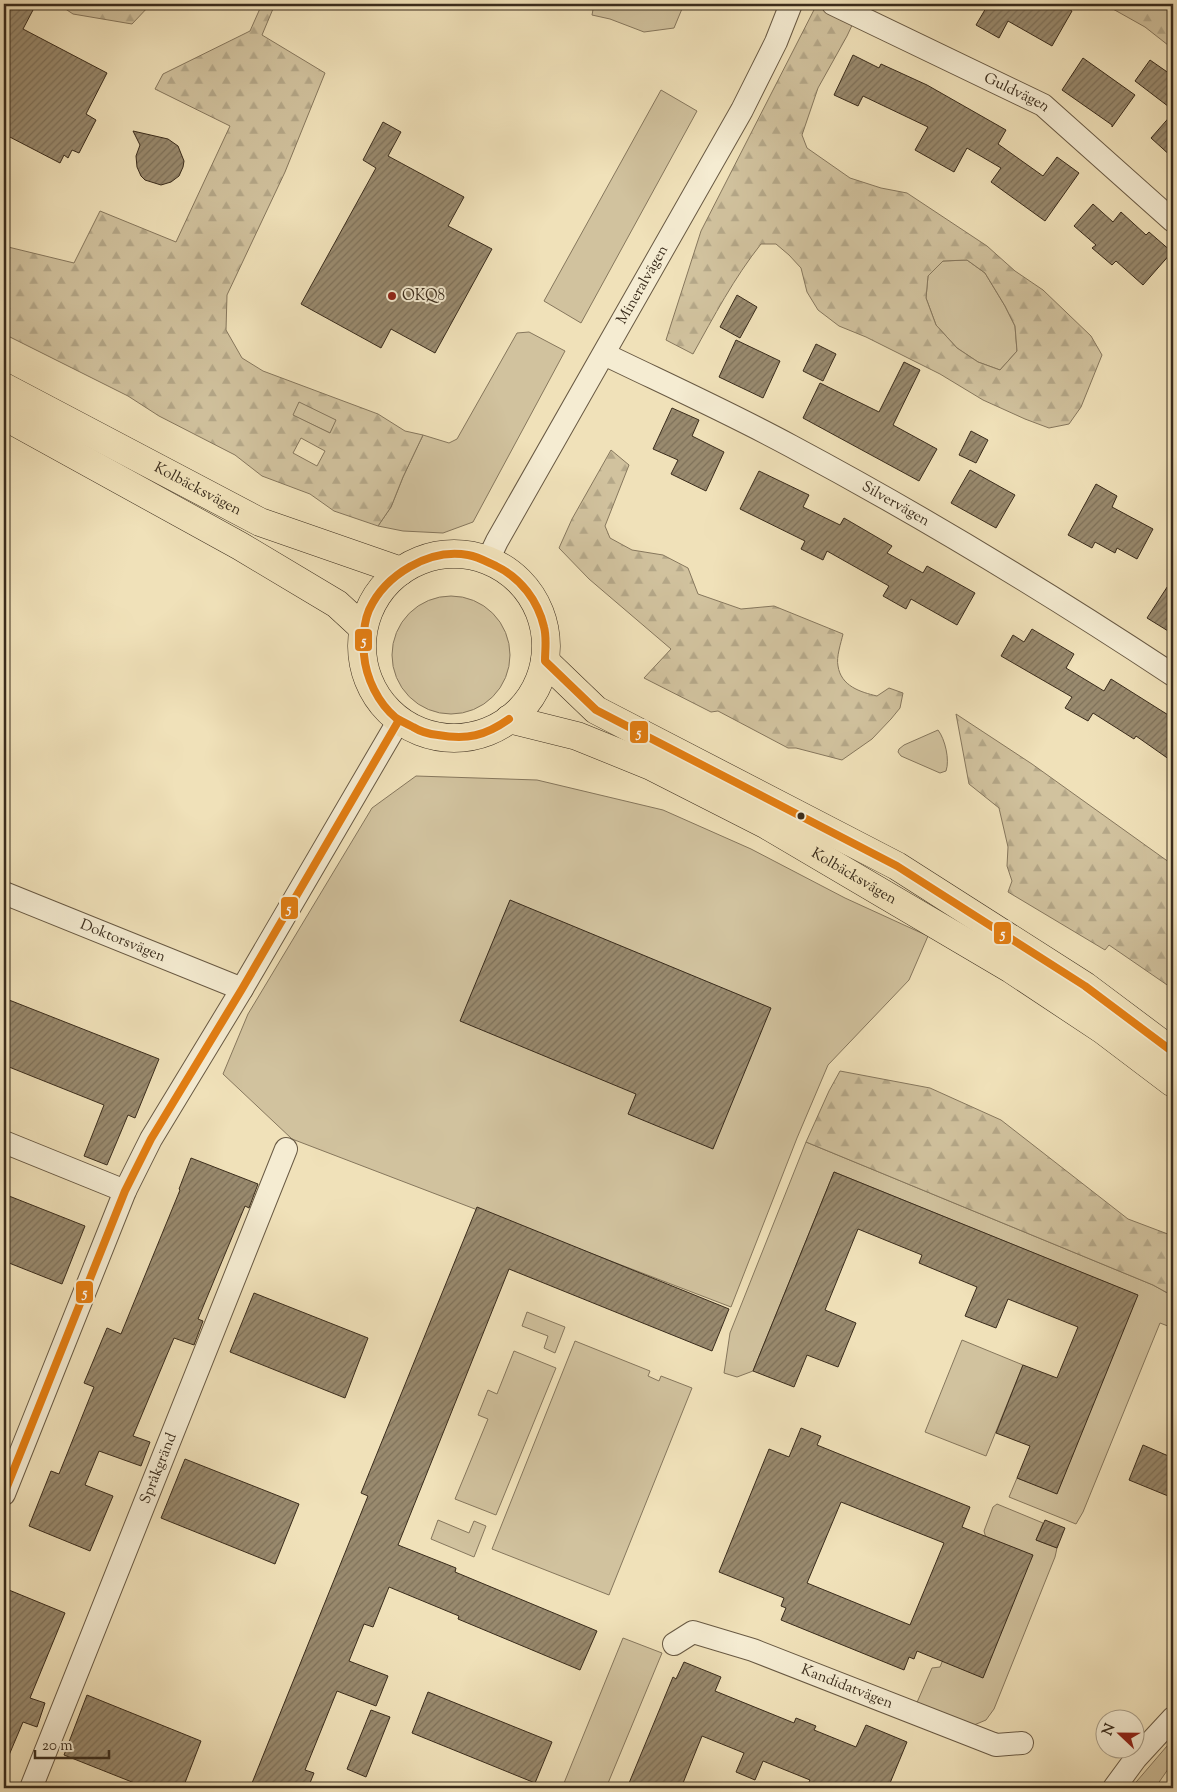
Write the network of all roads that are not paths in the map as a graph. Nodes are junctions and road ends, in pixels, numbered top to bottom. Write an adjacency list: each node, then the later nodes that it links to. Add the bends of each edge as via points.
1 (791, 4): 4 (street, Mineralvägen, via 742,110)
2 (832, 4): 3 (street, Guldvägen, via 1043,105)
3 (1173, 221)
4 (604, 354): 7 (street, Mineralvägen); 11 (street, Silvervägen, via 789,445 922,518)
5 (4, 387): 8 (highway, Kolbäcksvägen, via 260,522)
6 (4, 416): 9 (highway, Kolbäcksvägen, via 240,546 337,604)
7 (487, 562): 8 (highway, via 475,557 447,554 421,560); 10 (highway, via 509,572 530,595 542,618 546,637)
8 (401, 570): 9 (highway, via 376,597)
9 (363, 628): 13 (highway, via 366,674 377,697)
10 (545, 662): 12 (highway, via 535,690); 16 (highway, Kolbäcksvägen, via 596,710 897,866 1085,986)
11 (1173, 675)
12 (510, 719): 13 (highway, via 490,731 468,738 441,738 417,731); 17 (highway, Kolbäcksvägen, via 577,736 651,766 765,824 1011,969 1103,1030)
13 (399, 720): 15 (street)
14 (4, 893): 15 (street, Doktorsvägen)
15 (242, 989): 20 (street, via 151,1139)
16 (1173, 1052)
17 (1173, 1083)
18 (4, 1142): 20 (street)
19 (286, 1149): 25 (street, Språkgränd)
20 (125, 1191): 21 (street)
21 (4, 1494)
22 (674, 1644): 24 (street, Kandidatvägen, via 693,1632 753,1650 996,1745)
23 (1173, 1718): 26 (street, via 1136,1758)
24 (1022, 1743)
25 (30, 1788)
26 (1114, 1788)

